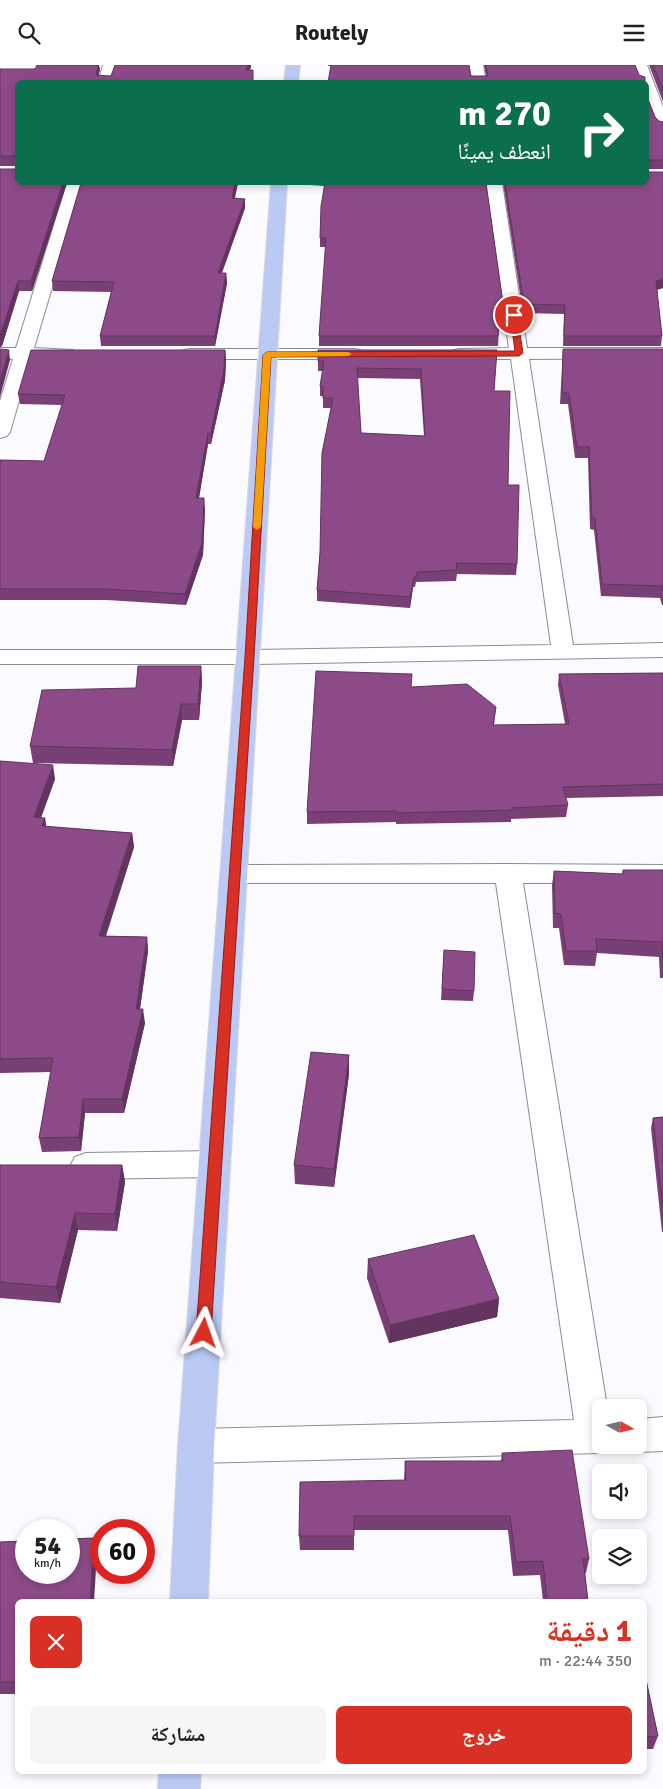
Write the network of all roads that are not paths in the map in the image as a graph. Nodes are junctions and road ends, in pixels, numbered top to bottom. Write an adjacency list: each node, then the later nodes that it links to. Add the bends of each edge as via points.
1 (110, 65): 5 (street)
2 (292, 65): 6 (main road)
3 (476, 65): 7 (street)
4 (640, 65): 8 (street)
5 (106, 80)
6 (290, 80)
7 (478, 80)
8 (646, 80)
9 (649, 88): 10 (street)
10 (663, 125)
11 (74, 185): 17 (street)
12 (279, 185): 22 (main road)
13 (494, 185): 15 (street)
14 (0, 353): 17 (street)
15 (519, 353): 16 (street); 21 (street); 25 (street)
16 (663, 353)
17 (24, 354): 18 (street); 23 (street)
18 (82, 354)
19 (170, 354): 22 (street)
20 (374, 354): 22 (street)
21 (442, 354)
22 (267, 355): 27 (main road)
23 (0, 432)
24 (663, 649): 25 (street)
25 (563, 651): 27 (street)
26 (0, 657): 27 (street)
27 (249, 657): 29 (main road)
28 (508, 873): 29 (street); 30 (street); 33 (street)
29 (234, 874): 31 (main road)
30 (663, 874)
31 (214, 1164): 32 (street); 37 (main road)
32 (58, 1166)
33 (592, 1399)
34 (648, 1435): 35 (street)
35 (663, 1435)
36 (592, 1436): 37 (street)
37 (196, 1446): 38 (main road)
38 (188, 1599)
39 (180, 1774): 40 (main road)
40 (179, 1789)

